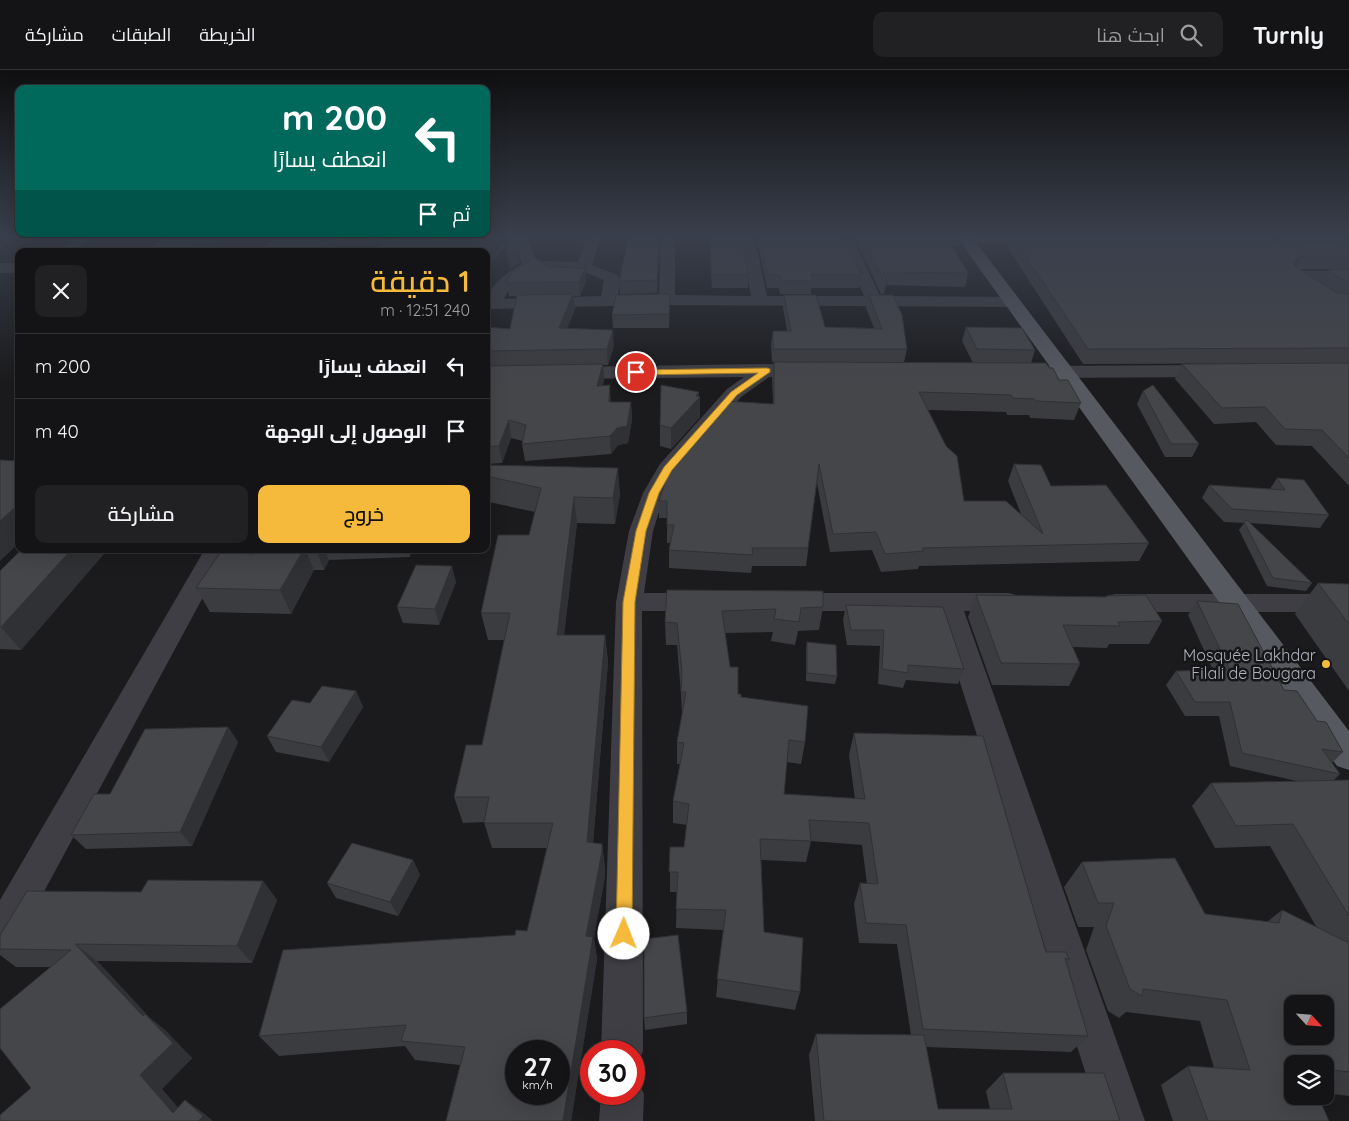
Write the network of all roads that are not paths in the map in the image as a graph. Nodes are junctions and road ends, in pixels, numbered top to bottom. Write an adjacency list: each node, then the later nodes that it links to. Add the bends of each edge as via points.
1 (502, 285): 14 (street)
2 (611, 285): 8 (street)
3 (667, 285): 9 (street)
4 (757, 285): 11 (street)
5 (867, 285): 10 (street)
6 (1000, 285): 12 (main road)
7 (1309, 285): 13 (street, via 1335,302)
8 (609, 300): 9 (street); 14 (street)
9 (667, 300): 11 (street)
10 (874, 300): 11 (street); 12 (street)
11 (760, 301)
12 (1013, 302): 19 (main road)
13 (1349, 302)
14 (490, 304)
15 (767, 370): 16 (street); 20 (street); 22 (street, via 734,394 668,469 654,493 641,531)
16 (827, 371)
17 (1232, 371): 19 (street)
18 (1026, 372): 19 (street)
19 (1066, 372): 28 (main road)
20 (554, 374)
21 (215, 553): 31 (street)
22 (629, 602): 23 (street); 32 (street)
23 (728, 602)
24 (758, 602): 25 (street)
25 (947, 602): 26 (street); 35 (street)
26 (1037, 603)
27 (1086, 603): 28 (street)
28 (1236, 603): 29 (street); 30 (main road)
29 (1349, 603)
30 (1349, 756)
31 (0, 936)
32 (622, 1040)
33 (622, 1105): 34 (street)
34 (622, 1121)
35 (1123, 1121)

